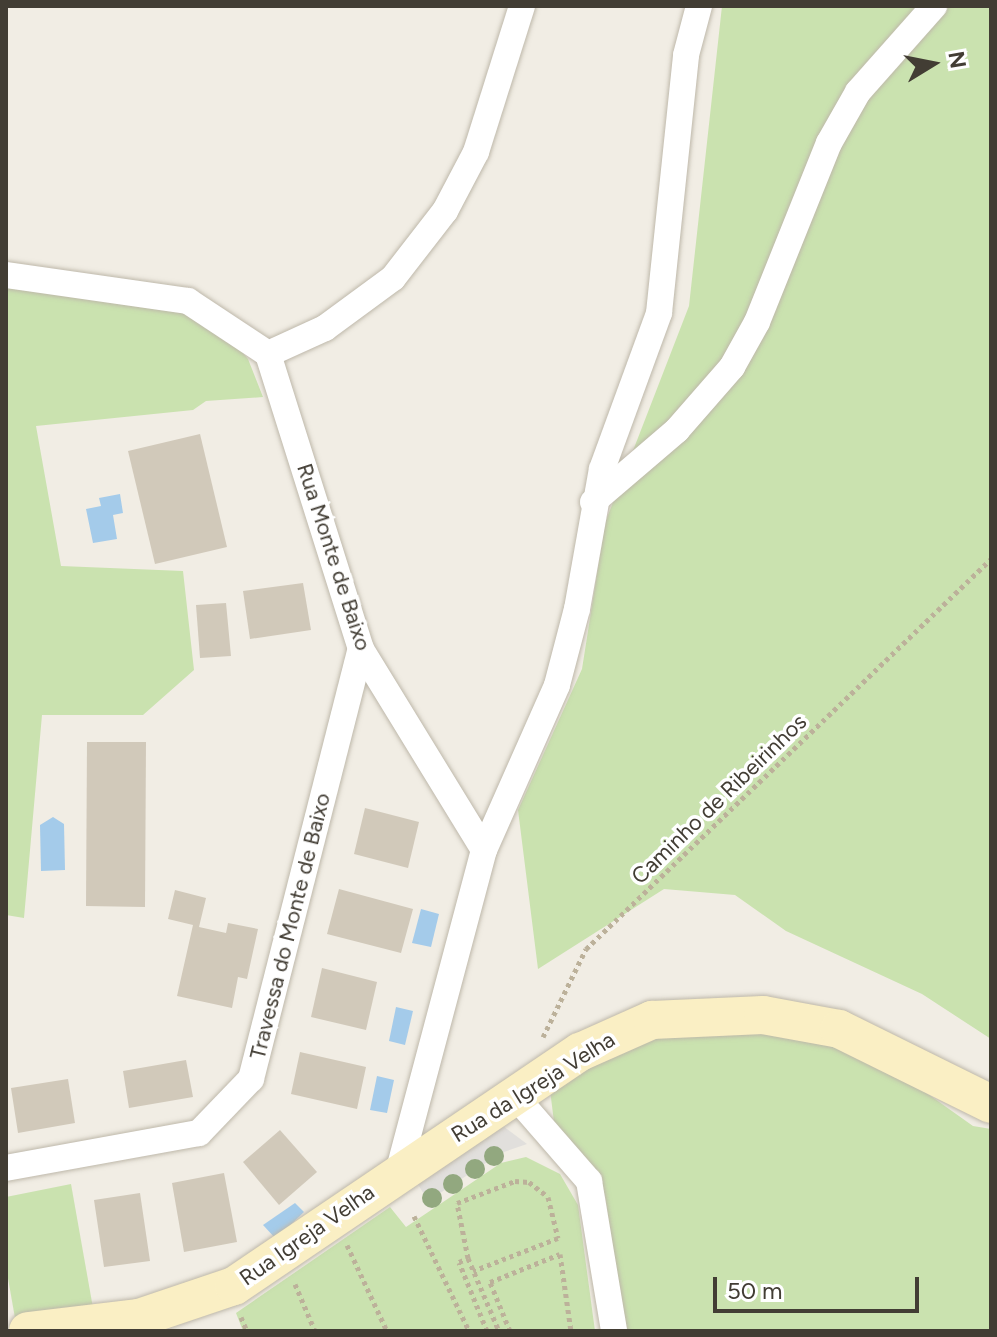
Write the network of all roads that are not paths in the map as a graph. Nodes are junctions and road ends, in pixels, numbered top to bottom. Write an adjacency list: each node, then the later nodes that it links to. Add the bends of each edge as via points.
1 (522, 6): 5 (street, via 481,140 445,211 393,278 325,328)
2 (699, 6): 6 (street, via 686,55 659,313)
3 (934, 6): 6 (street, via 876,69 836,130 757,322 732,367 677,430)
4 (6, 275): 5 (street, via 188,301)
5 (268, 354): 7 (street, Rua Monte de Baixo)
6 (593, 502): 8 (street, via 564,665)
7 (361, 649): 8 (street, Rua Monte de Baixo); 11 (street, Travessa do Monte de Baixo, via 251,1079 199,1133)
8 (484, 850): 12 (street)
9 (515, 1096): 10 (street, Rua da Igreja Velha, via 618,1033 652,1020 721,1014 839,1029); 12 (street, Rua da Igreja Velha); 15 (street, via 589,1181)
10 (991, 1104)
11 (6, 1168)
12 (398, 1173): 13 (street, Rua Igreja Velha, via 234,1286)
13 (97, 1327): 14 (street, Rua Igreja Velha)
14 (28, 1331)
15 (614, 1331)

